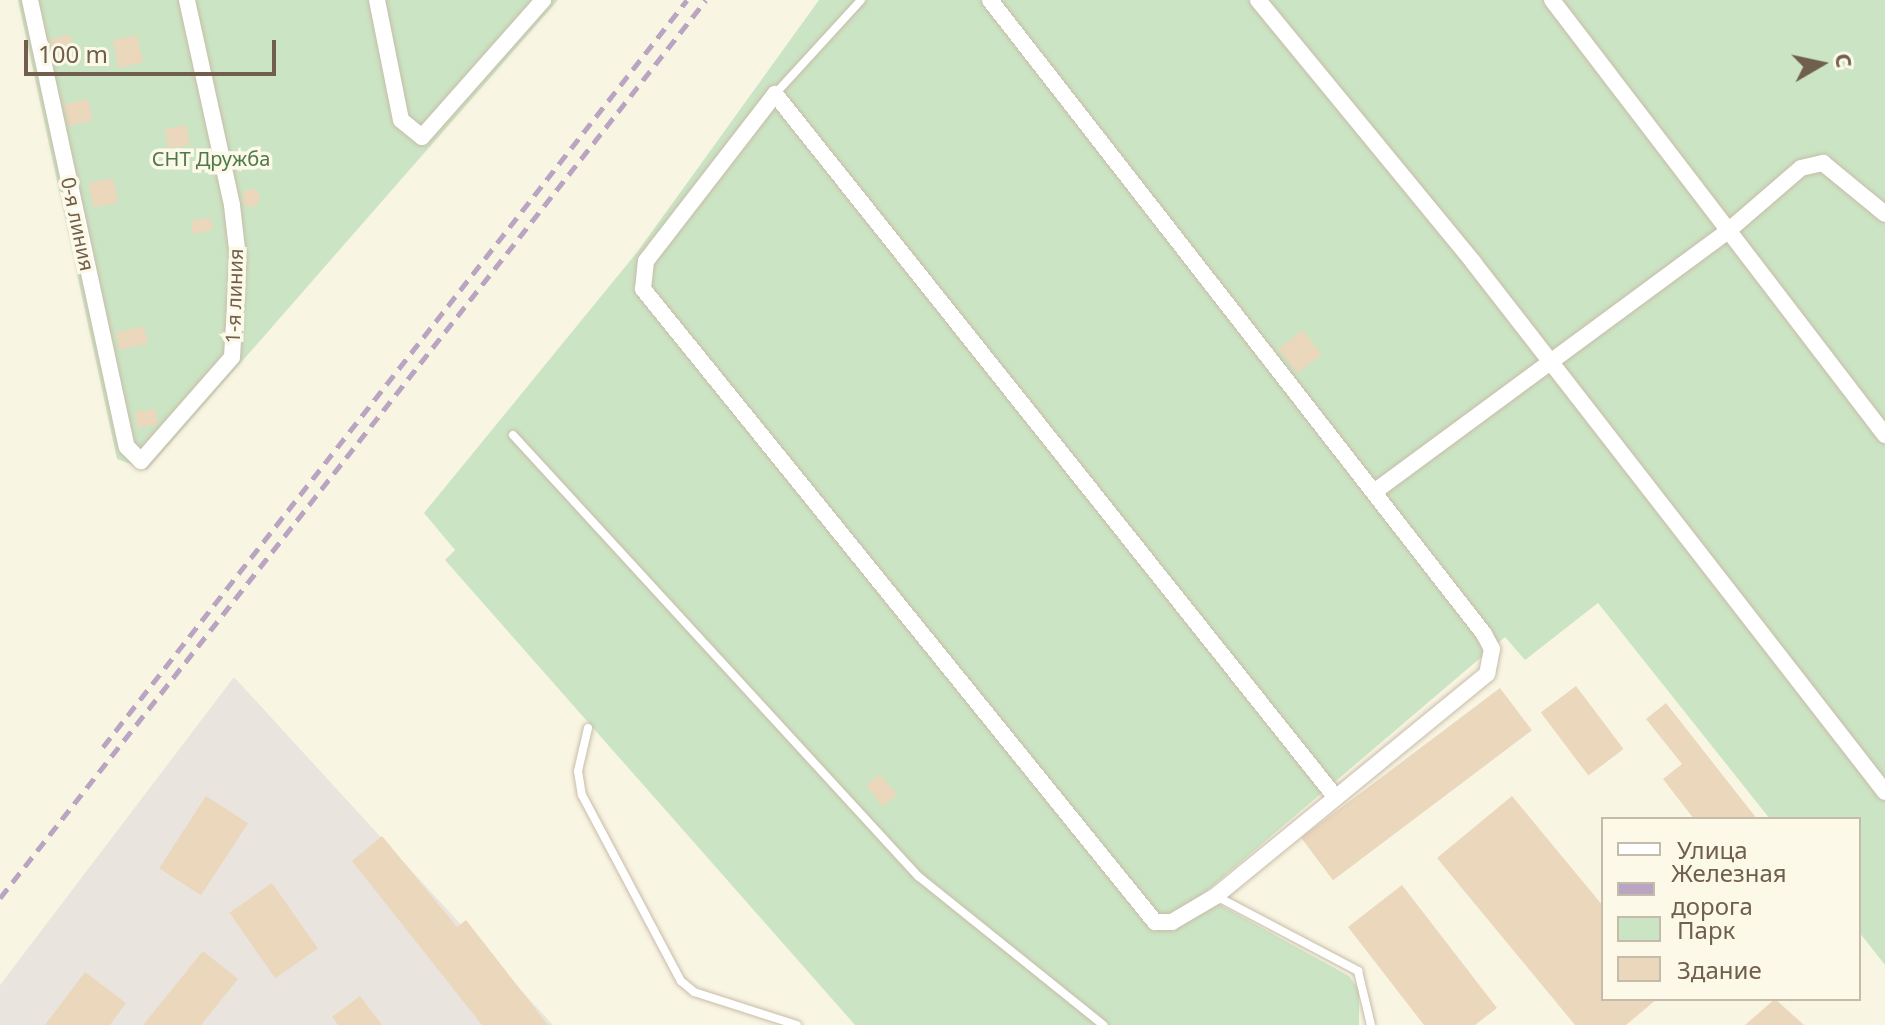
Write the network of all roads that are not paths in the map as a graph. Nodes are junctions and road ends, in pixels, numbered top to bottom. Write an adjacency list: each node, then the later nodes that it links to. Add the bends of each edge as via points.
1 (30, 0): 12 (street, 0-я линия, via 127,447 141,461 151,456)
2 (187, 0): 12 (street, 1-я линия, via 232,205 238,258)
3 (377, 0): 4 (street, via 401,120 412,133 431,132)
4 (543, 0)
5 (861, 0): 9 (lane)
6 (990, 0): 16 (street)
7 (1258, 0): 13 (street)
8 (1552, 0): 11 (street)
9 (775, 94): 19 (street); 20 (street, via 646,261 643,289 1144,913 1172,922)
10 (1885, 214): 11 (street, via 1823,163 1812,163)
11 (1728, 231): 13 (street); 15 (street)
12 (232, 357)
13 (1548, 358): 16 (street); 18 (street)
14 (513, 435): 22 (lane, via 918,876)
15 (1885, 435)
16 (1374, 492): 19 (street, via 1484,634 1493,662)
17 (588, 728): 21 (lane, via 578,771 582,795 681,981 694,992)
18 (1885, 792)
19 (1333, 794): 20 (street)
20 (1216, 896): 23 (lane, via 1358,971)
21 (797, 1025)
22 (1103, 1025)
23 (1371, 1025)

